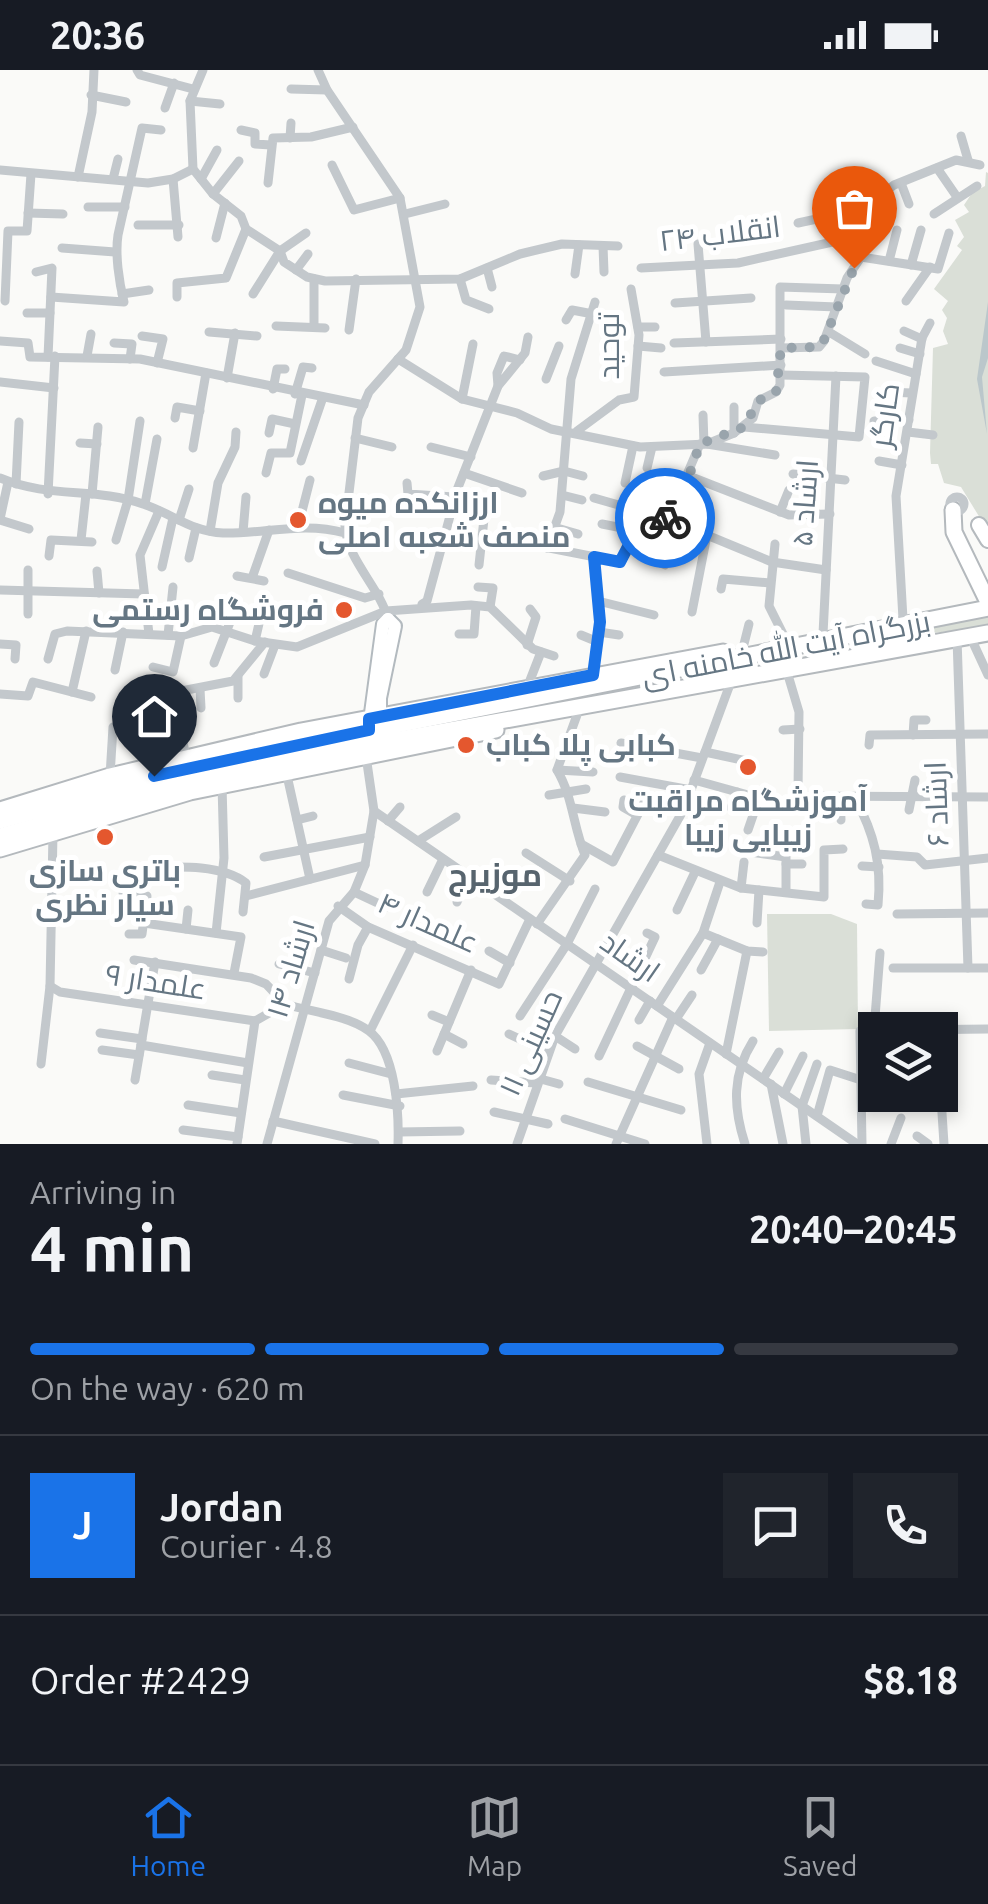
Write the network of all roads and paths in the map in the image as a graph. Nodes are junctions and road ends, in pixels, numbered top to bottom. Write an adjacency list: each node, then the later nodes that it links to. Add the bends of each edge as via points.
1 (94, 70): 9 (street)
2 (137, 70): 5 (street)
3 (203, 70): 6 (street)
4 (318, 70): 8 (street)
5 (174, 83): 6 (street); 13 (street)
6 (192, 89): 10 (street)
7 (291, 89): 8 (street)
8 (327, 90): 15 (street)
9 (91, 95): 11 (street); 31 (street)
10 (190, 101): 12 (street); 30 (street)
11 (126, 102)
12 (220, 104)
13 (166, 108)
14 (291, 123): 19 (street)
15 (353, 127): 19 (street); 40 (street)
16 (162, 130): 34 (street, via 142,128)
17 (240, 130): 20 (street, via 256,133 255,144)
18 (961, 136): 23 (street)
19 (290, 138): 20 (street, via 273,138)
20 (271, 145): 35 (street)
21 (217, 150): 30 (street)
22 (118, 159): 32 (street)
23 (968, 160): 26 (street); 27 (street)
24 (239, 161): 38 (street)
25 (332, 165): 40 (street, via 354,210)
26 (980, 165)
27 (937, 168): 36 (street); 39 (street)
28 (0, 174): 29 (street)
29 (31, 174): 31 (street); 47 (street)
30 (197, 174): 33 (street); 38 (street)
31 (78, 178): 32 (street)
32 (113, 179): 34 (street)
33 (172, 179): 34 (street); 52 (street)
34 (131, 182): 45 (street)
35 (268, 183)
36 (901, 183): 43 (street); 46 (street)
37 (977, 186): 39 (street)
38 (213, 194): 41 (street)
39 (957, 197): 50 (street)
40 (400, 198): 49 (street)
41 (225, 203): 54 (street); 61 (street)
42 (445, 204): 49 (street)
43 (909, 204)
44 (88, 206): 45 (street)
45 (125, 207): 68 (street)
46 (863, 209): 51 (street); 59 (street)
47 (28, 212): 48 (street); 96 (street, via 27,231 8,231)
48 (63, 214)
49 (405, 214): 87 (street)
50 (934, 214)
51 (798, 223)
52 (180, 224): 53 (street); 60 (street)
53 (138, 225)
54 (246, 229): 67 (street); 94 (street, via 226,278 177,283)
55 (897, 230): 72 (street)
56 (921, 230): 74 (street)
57 (306, 233): 67 (street)
58 (949, 233): 79 (street)
59 (864, 235): 70 (street); 75 (street, انقلاب ۲۴)
60 (178, 237)
61 (216, 238)
62 (579, 244): 64 (street); 77 (street, via 520,254); 83 (street)
63 (698, 244): 75 (street)
64 (602, 246): 65 (street); 82 (street)
65 (618, 246)
66 (62, 248): 68 (street)
67 (280, 251): 80 (street); 92 (street)
68 (115, 252): 73 (street)
69 (308, 254): 80 (street)
70 (861, 257): 72 (street); 89 (street)
71 (133, 262): 73 (street)
72 (889, 262): 74 (street)
73 (121, 263): 101 (street)
74 (911, 265): 79 (street)
75 (700, 266): 78 (street, انقلاب ۲۴); 97 (street)
76 (357, 267): 85 (street)
77 (488, 268): 86 (street); 88 (street)
78 (640, 268)
79 (934, 268): 98 (street)
80 (296, 270): 84 (street)
81 (36, 272): 93 (street, via 52,268)
82 (604, 272)
83 (575, 274)
84 (314, 278): 85 (street); 114 (street)
85 (360, 279): 87 (street); 118 (street)
86 (460, 279): 87 (street); 105 (street, via 466,300)
87 (417, 280): 144 (street, via 417,320)
88 (492, 287)
89 (843, 288): 104 (street); 133 (street, via 780,287)
90 (631, 289): 117 (street, توحید)
91 (149, 290): 101 (street)
92 (253, 294)
93 (50, 296): 101 (street); 108 (street)
94 (177, 297)
95 (750, 298): 97 (street)
96 (2, 300): 100 (street)
97 (702, 301): 102 (street); 129 (street)
98 (906, 301)
99 (595, 302): 109 (street)
100 (20, 303)
101 (124, 303)
102 (675, 303)
103 (786, 305): 104 (street)
104 (837, 306): 121 (street)
105 (490, 309)
106 (288, 312): 113 (street)
107 (27, 313): 108 (street)
108 (50, 313): 141 (street)
109 (594, 314): 110 (street, via 572,310); 151 (street)
110 (566, 320)
111 (930, 323): 127 (street, کارگر)
112 (276, 326): 113 (street)
113 (288, 326): 114 (street)
114 (314, 327): 116 (street)
115 (655, 327): 117 (street)
116 (326, 328)
117 (638, 328): 137 (street, توحید)
118 (349, 330)
119 (904, 331): 127 (street)
120 (208, 332): 122 (street)
121 (828, 332): 133 (street, via 818,347); 139 (street)
122 (234, 333): 125 (street); 157 (street, via 236,355)
123 (91, 334): 142 (street)
124 (142, 336): 148 (street, via 162,339)
125 (257, 336)
126 (528, 337): 145 (street)
127 (922, 339): 140 (street, کارگر)
128 (0, 341): 141 (street, via 28,343 30,358)
129 (706, 342): 131 (street); 133 (street)
130 (114, 343): 143 (street, via 132,344)
131 (674, 343)
132 (473, 344): 166 (street)
133 (781, 344): 152 (street)
134 (559, 346): 147 (street)
135 (660, 348): 137 (street)
136 (900, 348): 140 (street)
137 (638, 350): 138 (street); 181 (street, توحید, via 634,398 619,400)
138 (623, 353)
139 (865, 354)
140 (920, 354): 155 (street, کارگر)
141 (52, 356): 142 (street); 161 (street)
142 (88, 356): 143 (street)
143 (130, 359): 148 (street)
144 (398, 360): 166 (street); 168 (street)
145 (520, 360): 160 (street); 160 (street, via 504,356)
146 (876, 360): 155 (street)
147 (553, 361): 151 (street); 158 (street)
148 (156, 363): 154 (street)
149 (312, 368): 165 (street, via 302,368)
150 (285, 369): 162 (street, via 276,368)
151 (574, 370): 181 (street)
152 (781, 370): 153 (street); 156 (street); 180 (street, via 776,392 758,401)
153 (664, 372)
154 (206, 373): 157 (street); 171 (street)
155 (916, 374): 164 (street, کارگر)
156 (836, 376): 186 (street, ارشاد ۵); 186 (street, via 865,377 859,437)
157 (227, 378): 162 (street)
158 (546, 379)
159 (0, 382): 161 (street)
160 (498, 386): 170 (street)
161 (54, 388): 220 (street)
162 (273, 389): 165 (street)
163 (886, 392): 164 (street)
164 (912, 393): 174 (street, کارگر)
165 (298, 395): 167 (street); 178 (street)
166 (462, 399): 170 (street)
167 (322, 400): 168 (street); 200 (street)
168 (364, 406): 188 (street)
169 (734, 407): 184 (street)
170 (490, 409): 181 (street); 199 (street)
171 (200, 411): 173 (street, via 177,407); 195 (street)
172 (703, 415): 192 (street)
173 (175, 418)
174 (909, 420): 176 (street); 183 (street, کارگر)
175 (140, 421): 225 (street)
176 (874, 421)
177 (19, 422): 215 (street)
178 (295, 424): 185 (street, via 272,419); 205 (street, via 290,452 271,452)
179 (98, 427): 191 (street)
180 (744, 427): 184 (street); 186 (street)
181 (572, 431): 193 (street); 204 (street)
182 (236, 432): 243 (street)
183 (908, 432): 187 (street); 202 (street, کارگر)
184 (734, 433): 192 (street)
185 (268, 434)
186 (834, 435): 213 (street, ارشاد ۵)
187 (933, 435)
188 (356, 438): 196 (street); 246 (street)
189 (156, 439): 226 (street)
190 (80, 443): 191 (street)
191 (97, 444): 221 (street)
192 (704, 444): 194 (street); 198 (street); 210 (street)
193 (632, 446): 194 (street); 217 (street)
194 (652, 446): 203 (street)
195 (194, 448)
196 (392, 448)
197 (431, 448): 199 (street)
198 (774, 455)
199 (471, 457): 206 (street)
200 (301, 461)
201 (879, 461): 202 (street)
202 (902, 466): 289 (street, کارگر, via 897,515)
203 (647, 468)
204 (564, 471): 208 (street); 209 (street); 222 (street)
205 (266, 473)
206 (464, 473): 219 (street); 223 (street)
207 (793, 474): 211 (street)
208 (543, 476)
209 (583, 476)
210 (689, 476): 230 (street); 234 (street)
211 (815, 478): 213 (street); 230 (street, via 790,490)
212 (310, 480): 238 (street)
213 (832, 480): 214 (street); 231 (street, ارشاد ۵)
214 (845, 480)
215 (8, 481): 220 (street); 232 (street)
216 (407, 483): 223 (street, via 408,494)
217 (625, 483)
218 (189, 489): 233 (street)
219 (522, 493)
220 (48, 494): 221 (street)
221 (89, 494): 225 (street); 256 (street, via 87,541 51,540)
222 (562, 495): 229 (street); 240 (street)
223 (454, 496): 251 (street)
224 (246, 498): 245 (street)
225 (128, 500): 226 (street); 249 (street)
226 (145, 504): 228 (street)
227 (957, 507): 237 (street); 278 (highway, via 954,532)
228 (159, 511): 233 (street); 275 (street, via 140,555)
229 (646, 512): 234 (street); 244 (street)
230 (780, 512): 231 (street)
231 (830, 514): 264 (street, ارشاد ۵)
232 (0, 519): 241 (street)
233 (176, 519): 239 (street); 262 (street)
234 (668, 519): 248 (street)
235 (484, 520): 253 (street)
236 (602, 524): 244 (street)
237 (978, 525): 250 (main road)
238 (298, 526): 242 (street); 246 (street)
239 (196, 528): 243 (street); 258 (street)
240 (557, 528): 247 (street); 254 (street)
241 (29, 529)
242 (269, 530): 245 (street); 267 (street, via 258,579)
243 (210, 531): 245 (street)
244 (638, 531): 255 (street)
245 (243, 532)
246 (345, 533): 276 (street)
247 (578, 534)
248 (707, 535): 259 (street); 284 (street)
249 (116, 540)
250 (988, 540)
251 (441, 544): 253 (street); 279 (street, via 427,601)
252 (775, 544): 259 (street)
253 (478, 547): 254 (street); 260 (street)
254 (547, 548): 257 (street)
255 (630, 549): 257 (street, via 620,562); 261 (street)
256 (49, 556)
257 (594, 557): 277 (street)
258 (189, 558)
259 (772, 562): 264 (street); 268 (street)
260 (478, 565)
261 (665, 566)
262 (162, 568)
263 (28, 570): 273 (street)
264 (826, 570): 298 (street, ارشاد ۵)
265 (97, 572): 274 (street)
266 (288, 573): 276 (street, via 365,598)
267 (237, 576)
268 (770, 583): 271 (street, via 723,580); 306 (street, via 769,606)
269 (478, 586): 281 (street, via 494,588)
270 (173, 587): 300 (street)
271 (721, 589)
272 (0, 590): 273 (street)
273 (28, 591): 274 (street); 285 (street)
274 (99, 593): 275 (street)
275 (144, 594): 296 (street)
276 (379, 594): 287 (street)
277 (598, 601): 288 (street); 304 (street)
278 (988, 605): 290 (highway, بزرگراه آیت الله خامنه ای)
279 (420, 606): 280 (street); 287 (street)
280 (476, 606): 281 (street); 297 (street, via 474,634)
281 (490, 607): 309 (street)
282 (530, 609): 309 (street, via 536,616)
283 (234, 612): 295 (street)
284 (692, 612)
285 (28, 614)
286 (262, 615): 307 (street)
287 (387, 615): 307 (street, via 298,647); 336 (main road, via 396,626)
288 (654, 615)
289 (903, 619): 290 (highway); 299 (highway)
290 (940, 619): 299 (highway, بزرگراه آیت الله خامنه ای)
291 (749, 624): 310 (street)
292 (86, 632): 293 (street); 313 (street, via 55,634); 329 (street)
293 (123, 632): 296 (street); 318 (street)
294 (988, 632): 305 (highway, بزرگراه آیت الله خامنه ای)
295 (228, 633): 303 (street, via 212,627); 307 (street); 315 (street)
296 (148, 634): 300 (street)
297 (459, 634)
298 (824, 634): 299 (highway); 306 (highway)
299 (847, 634): 319 (highway, بزرگراه آیت الله خامنه ای)
300 (168, 635): 303 (street)
301 (581, 635): 304 (street)
302 (619, 635): 304 (street)
303 (181, 636): 317 (street, via 173,672)
304 (598, 637): 321 (street)
305 (959, 638): 316 (highway, بزرگراه آیت الله خامنه ای); 323 (street); 345 (street, ارشاد ۶)
306 (786, 640): 310 (highway)
307 (265, 643): 320 (street); 324 (street)
308 (0, 644): 314 (street, via 16,644)
309 (527, 645): 311 (street)
310 (744, 648): 319 (highway)
311 (540, 652): 312 (street); 327 (street)
312 (554, 656)
313 (48, 658)
314 (16, 659)
315 (214, 663)
316 (824, 664): 322 (highway); 325 (highway, بزرگراه آیت الله خامنه ای)
317 (153, 667)
318 (115, 670)
319 (651, 670): 321 (highway); 334 (highway, بزرگراه آیت الله خامنه ای)
320 (264, 674)
321 (593, 675): 327 (highway)
322 (788, 675): 326 (highway); 341 (street)
323 (988, 675)
324 (238, 677): 328 (street); 333 (street)
325 (706, 686): 326 (highway); 338 (highway); 343 (highway, بزرگراه آیت الله خامنه ای)
326 (729, 686): 355 (street, حسینی ۱۱)
327 (527, 688): 334 (highway)
328 (200, 690): 330 (street); 335 (street)
329 (72, 692): 331 (street, via 34,682 28,696); 332 (street)
330 (176, 692)
331 (0, 694)
332 (91, 697)
333 (238, 698)
334 (482, 702): 336 (highway, بزرگراه آیت الله خامنه ای); 336 (highway)
335 (201, 708)
336 (374, 712): 354 (highway, بزرگراه آیت الله خامنه ای); 354 (highway)
337 (177, 714): 357 (street)
338 (577, 716): 344 (highway); 348 (street)
339 (926, 720): 347 (street, via 914,720)
340 (113, 727): 367 (street)
341 (800, 729): 342 (street); 359 (street)
342 (783, 730)
343 (463, 731): 344 (highway); 356 (highway); 361 (highway, بزرگراه آیت الله خامنه ای)
344 (488, 732): 353 (street)
345 (960, 734): 346 (street); 347 (street); 380 (street, ارشاد ۶)
346 (988, 734): 352 (street)
347 (913, 735): 351 (street, via 870,735)
348 (569, 736): 349 (street); 362 (street)
349 (582, 738)
350 (621, 743): 355 (street)
351 (869, 745)
352 (988, 748)
353 (491, 752)
354 (224, 754): 357 (highway); 363 (highway, بزرگراه آیت الله خامنه ای)
355 (704, 755): 360 (street); 371 (street, حسینی ۱۱)
356 (366, 756): 364 (highway); 392 (street, ارشاد ۱۴)
357 (186, 758): 363 (highway)
358 (784, 760): 359 (street)
359 (800, 761): 378 (street, via 798,791)
360 (751, 762)
361 (264, 770): 364 (highway); 366 (highway, بزرگراه آیت الله خامنه ای)
362 (556, 770): 365 (street); 374 (street)
363 (152, 771): 367 (highway); 375 (highway, بزرگراه آیت الله خامنه ای)
364 (286, 771): 398 (street)
365 (592, 772)
366 (246, 773): 370 (highway); 372 (highway, بزرگراه آیت الله خامنه ای)
367 (110, 776): 375 (highway)
368 (620, 777): 371 (street)
369 (915, 780): 383 (street)
370 (222, 785): 372 (highway); 425 (street)
371 (692, 785): 376 (street); 388 (street, حسینی ۱۱)
372 (188, 787): 402 (highway, بزرگراه آیت الله خامنه ای)
373 (586, 790): 374 (street)
374 (570, 791): 377 (street); 386 (street)
375 (78, 792): 390 (highway, بزرگراه آیت الله خامنه ای)
376 (737, 792): 387 (street); 403 (street, via 759,798)
377 (549, 795)
378 (826, 797): 379 (street); 394 (street)
379 (840, 797): 382 (street); 400 (street)
380 (962, 797): 381 (street); 383 (street); 417 (street, ارشاد ۶)
381 (988, 797)
382 (855, 798): 383 (street); 412 (street)
383 (911, 798): 391 (street)
384 (624, 800): 395 (street)
385 (400, 807): 399 (street)
386 (572, 808): 393 (street); 407 (street)
387 (731, 808)
388 (684, 809): 395 (street, via 646,799); 413 (street, حسینی ۱۱)
389 (0, 810): 390 (highway)
390 (19, 810): 401 (highway, بزرگراه آیت الله خامنه ای)
391 (910, 810)
392 (374, 811): 399 (street, ارشاد); 405 (street, ارشاد ۱۴)
393 (605, 812)
394 (827, 812)
395 (637, 814): 407 (street, via 614,862)
396 (314, 816): 398 (street)
397 (456, 817): 406 (street)
398 (297, 820): 409 (street)
399 (388, 820): 406 (street, ارشاد)
400 (841, 820)
401 (0, 822)
402 (53, 827): 404 (highway, بزرگراه آیت الله خامنه ای); 408 (highway); 485 (street)
403 (748, 830)
404 (0, 836)
405 (370, 837): 409 (street); 420 (street, ارشاد ۱۴)
406 (418, 841): 416 (street, ارشاد)
407 (580, 844): 428 (street, via 585,856)
408 (0, 849)
409 (304, 849): 414 (street); 427 (street)
410 (843, 850): 436 (street, via 824,850 824,897)
411 (526, 852): 428 (street)
412 (877, 854): 417 (street, via 917,856 925,864); 422 (street)
413 (658, 855): 424 (street); 476 (street, حسینی ۱۱)
414 (264, 857)
415 (988, 858): 417 (street)
416 (444, 859): 426 (street, ارشاد); 438 (street)
417 (964, 860): 449 (street, ارشاد ۶)
418 (786, 864): 419 (street); 433 (street, via 786,857 747,857); 436 (street)
419 (802, 864)
420 (364, 865): 427 (street); 437 (street, ارشاد ۱۴)
421 (862, 866): 422 (street)
422 (879, 867): 431 (street)
423 (142, 868): 425 (street)
424 (696, 872): 430 (street); 447 (street)
425 (222, 873): 440 (street, via 246,882); 458 (street)
426 (468, 876): 441 (street, ارشاد); 442 (street)
427 (310, 879): 440 (street)
428 (570, 881): 452 (street)
429 (511, 882): 441 (street)
430 (720, 882): 433 (street); 459 (street)
431 (879, 884): 432 (street); 443 (street, via 878,905)
432 (895, 884)
433 (741, 888): 435 (street)
434 (594, 889): 464 (street)
435 (759, 890): 436 (street); 453 (street)
436 (786, 891)
437 (354, 892): 444 (street, ارشاد ۱۴); 445 (street)
438 (427, 892)
439 (122, 893): 454 (street, via 147,896)
440 (246, 896): 448 (street)
441 (500, 898): 452 (street, ارشاد)
442 (458, 902)
443 (866, 904)
444 (338, 906): 455 (street, علمدار ۴); 466 (street, ارشاد ۱۴)
445 (386, 907)
446 (188, 910): 456 (street)
447 (677, 910)
448 (244, 912)
449 (966, 913): 450 (street); 451 (street); 478 (street, ارشاد ۶)
450 (988, 913)
451 (897, 914)
452 (534, 921): 464 (street, ارشاد); 474 (street)
453 (757, 923)
454 (144, 924): 456 (street); 460 (street, via 142,934)
455 (368, 927): 463 (street); 465 (street, علمدار ۴)
456 (186, 929): 458 (street)
457 (647, 932): 486 (street, via 655,937)
458 (216, 933): 482 (street, via 241,938)
459 (703, 933): 462 (street); 489 (street)
460 (129, 934)
461 (344, 940): 463 (street)
462 (718, 940): 468 (street); 481 (street)
463 (358, 944): 484 (street)
464 (567, 944): 476 (street, ارشاد); 494 (street)
465 (413, 945): 480 (street, علمدار ۴); 501 (street)
466 (321, 950): 471 (street); 483 (street, ارشاد ۱۴)
467 (489, 951): 474 (street)
468 (747, 951): 469 (street); 518 (street)
469 (763, 952)
470 (880, 953): 492 (street)
471 (346, 958)
472 (134, 960): 473 (street)
473 (155, 962): 482 (street); 490 (street)
474 (510, 963): 480 (street, علمدار ۴, via 498,984)
475 (279, 964): 483 (street)
476 (596, 964): 486 (street, ارشاد); 506 (street, حسینی ۱۱)
477 (894, 968): 478 (street)
478 (968, 968): 479 (street)
479 (988, 968)
480 (472, 970): 498 (street)
481 (701, 970)
482 (234, 973): 488 (street, via 266,984)
483 (314, 973): 491 (street, ارشاد ۱۴)
484 (348, 979)
485 (50, 986): 490 (street, علمدار ۹); 525 (street)
486 (628, 986): 489 (street, ارشاد); 502 (street)
487 (692, 995): 495 (street)
488 (285, 1004): 491 (street); 497 (street)
489 (654, 1004): 495 (street, ارشاد); 496 (street)
490 (147, 1006): 497 (street, علمدار ۹); 512 (street)
491 (304, 1010): 501 (street); 555 (street, ارشاد ۱۴)
492 (875, 1012)
493 (432, 1016): 498 (street)
494 (520, 1016)
495 (674, 1018): 509 (street, ارشاد); 520 (street)
496 (639, 1020)
497 (255, 1022): 522 (street)
498 (449, 1022): 504 (street)
499 (958, 1029): 500 (street)
500 (988, 1029)
501 (370, 1031): 528 (street)
502 (608, 1032): 507 (street); 519 (street)
503 (100, 1034): 512 (street)
504 (444, 1034): 510 (street); 515 (street)
505 (509, 1034): 516 (street)
506 (555, 1036): 513 (street); 516 (street, حسینی ۱۱)
507 (621, 1037)
508 (753, 1041): 524 (street)
509 (710, 1043): 518 (street, ارشاد); 568 (street, via 699,1074)
510 (463, 1044)
511 (636, 1046): 520 (street)
512 (141, 1047): 514 (street); 522 (street); 531 (street)
513 (575, 1049)
514 (102, 1050)
515 (437, 1052)
516 (548, 1052): 534 (street, حسینی ۱۱)
517 (780, 1052): 536 (street)
518 (726, 1054): 524 (street, ارشاد)
519 (599, 1056)
520 (655, 1056): 527 (street); 542 (street)
521 (803, 1056): 541 (street)
522 (248, 1063): 532 (street)
523 (348, 1063): 528 (street)
524 (739, 1063): 536 (street, ارشاد); 569 (street, via 738,1122)
525 (41, 1064)
526 (817, 1064): 545 (street)
527 (680, 1069)
528 (391, 1074): 540 (street)
529 (212, 1075): 532 (street)
530 (858, 1079): 551 (street, via 830,1070)
531 (135, 1080)
532 (246, 1080): 547 (street)
533 (491, 1080): 534 (street)
534 (536, 1081): 537 (street); 553 (street, حسینی ۱۱)
535 (588, 1082): 542 (street)
536 (767, 1082): 541 (street, ارشاد); 570 (street)
537 (559, 1084)
538 (473, 1086): 540 (street)
539 (344, 1094): 544 (street)
540 (396, 1094): 544 (street)
541 (784, 1094): 545 (street, ارشاد)
542 (637, 1097): 546 (street); 561 (street)
543 (188, 1106): 547 (street)
544 (400, 1106): 559 (street)
545 (802, 1106): 551 (street, ارشاد); 571 (street)
546 (681, 1110)
547 (241, 1112): 562 (street)
548 (494, 1112): 553 (street)
549 (860, 1112): 572 (street)
550 (942, 1112): 575 (street)
551 (816, 1116): 572 (street, ارشاد)
552 (901, 1118): 573 (street)
553 (526, 1119): 556 (street); 566 (street, حسینی ۱۱)
554 (565, 1119): 561 (street)
555 (273, 1121): 563 (street, ارشاد ۱۴); 564 (street)
556 (548, 1124)
557 (184, 1130): 562 (street)
558 (460, 1131): 559 (street)
559 (399, 1132): 565 (street)
560 (917, 1136): 574 (street)
561 (618, 1140): 567 (street)
562 (237, 1141)
563 (267, 1144)
564 (375, 1144)
565 (398, 1144)
566 (517, 1144)
567 (645, 1144)
568 (707, 1144)
569 (745, 1144)
570 (782, 1144)
571 (806, 1144)
572 (860, 1144)
573 (890, 1144)
574 (928, 1144)
575 (944, 1144)

